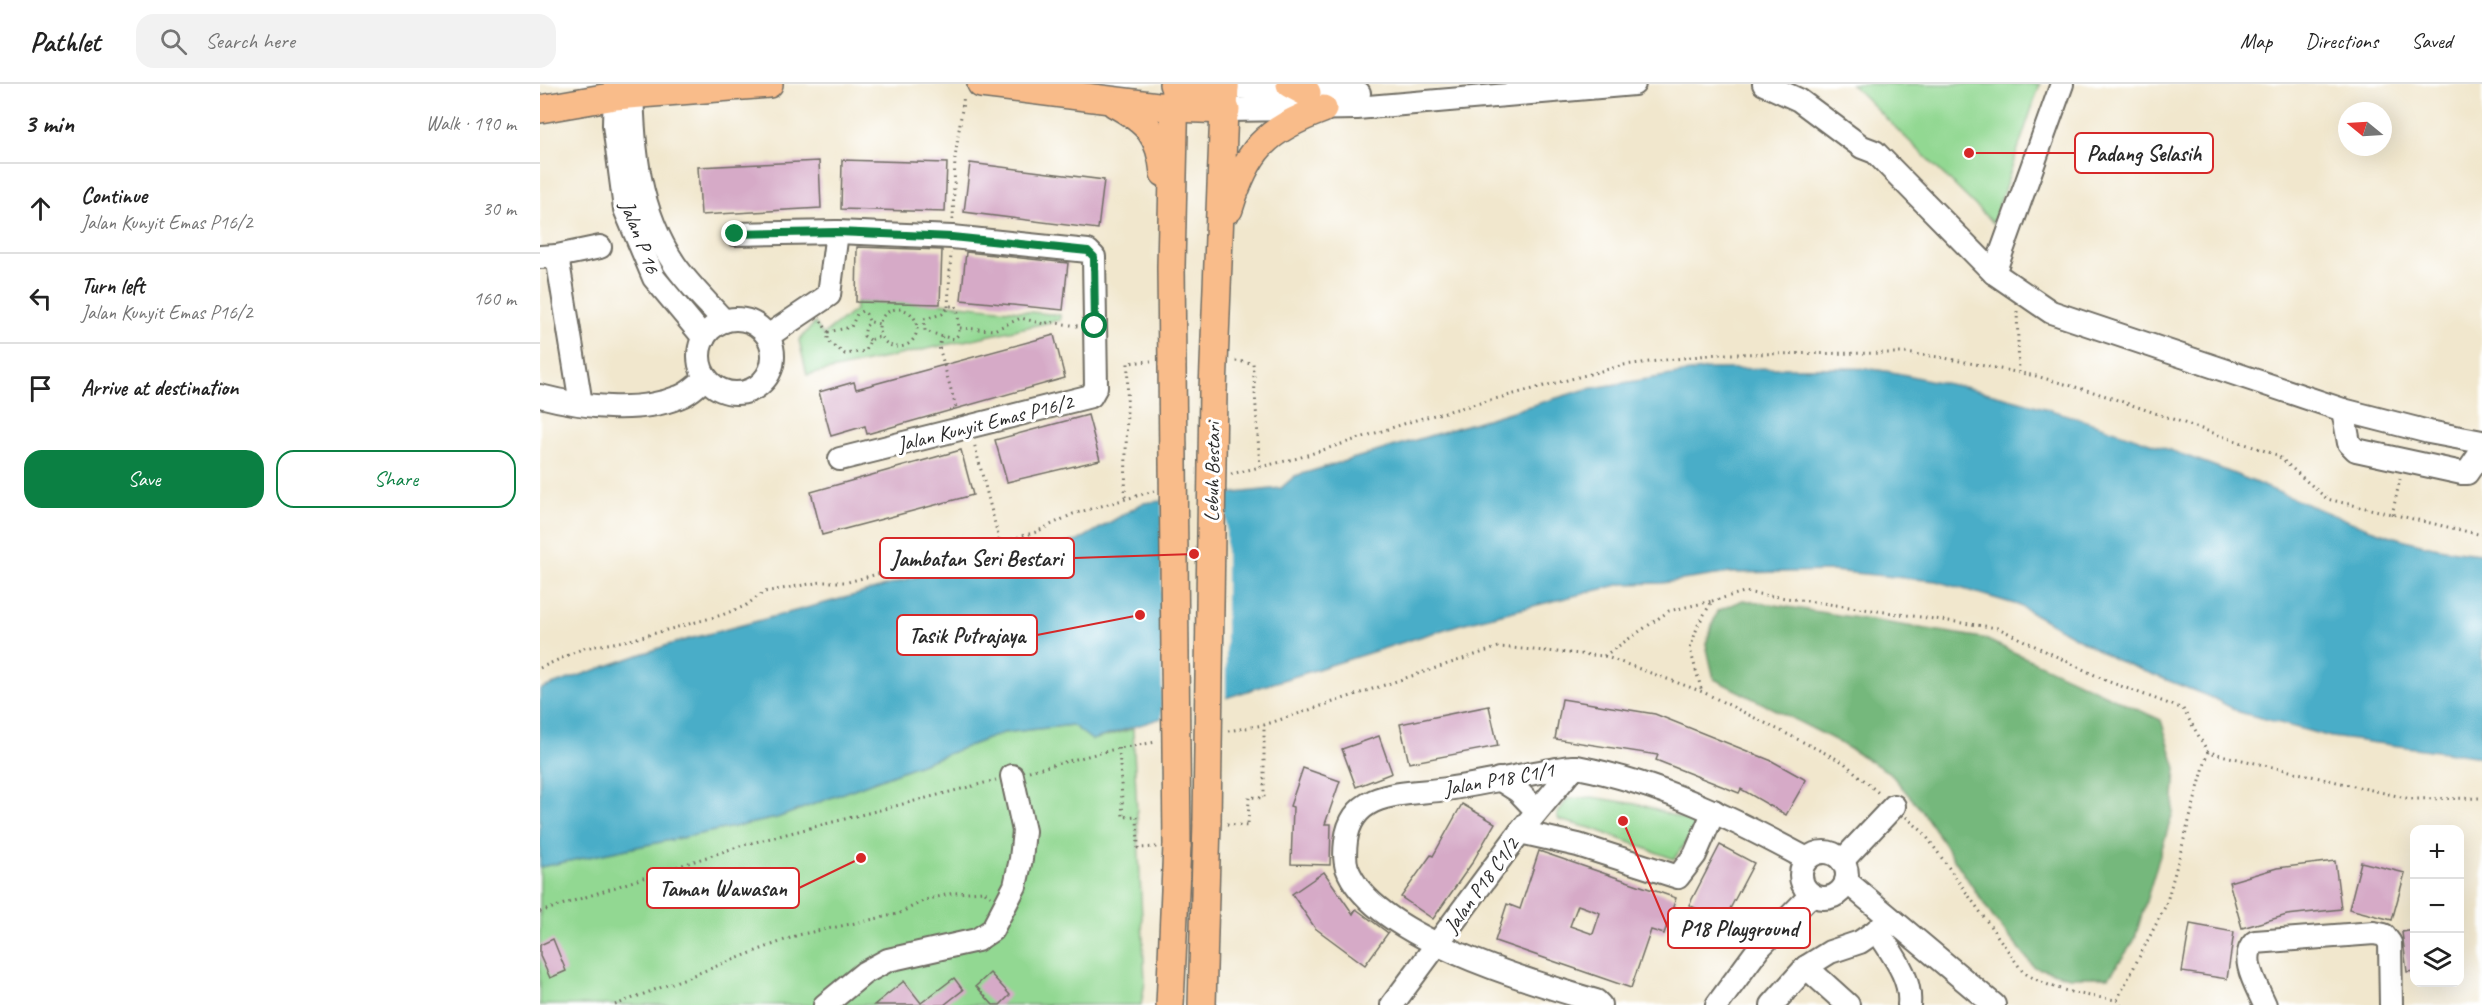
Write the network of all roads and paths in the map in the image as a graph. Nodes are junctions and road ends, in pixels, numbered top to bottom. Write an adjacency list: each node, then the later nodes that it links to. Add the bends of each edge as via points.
1 (769, 84): 9 (main road)
2 (965, 84): 18 (path, via 955,158)
3 (981, 84): 13 (main road)
4 (1468, 84): 12 (street)
5 (1634, 84): 12 (street, via 1401,105)
6 (1764, 84): 15 (street, via 1799,100 1862,147)
7 (2062, 84): 23 (street)
8 (1804, 85): 15 (street, via 1848,116 1869,136)
9 (624, 90): 14 (main road); 27 (street, Jalan P 16, via 646,211 675,265); 38 (street, Jalan P 16, via 614,125 625,209 654,278)
10 (1174, 90): 11 (main road); 13 (main road); 22 (main road, Lebuh Bestari)
11 (1225, 94): 12 (street); 19 (main road, Lebuh Bestari)
12 (1307, 95): 19 (main road, via 1290,121 1269,135 1250,158 1236,183)
13 (1109, 101): 22 (main road, via 1150,126 1162,154)
14 (540, 109)
15 (1875, 152): 23 (street)
16 (837, 232): 17 (street, Jalan Kunyit Emas P16/2); 18 (street, Jalan Kunyit Emas P16/2); 25 (street, via 831,290)
17 (735, 234)
18 (952, 237): 26 (path); 31 (street, Jalan Kunyit Emas P16/2, via 1088,251 1094,257)
19 (1219, 241): 71 (main road, Lebuh Bestari, bridge)
20 (600, 248): 21 (street)
21 (548, 256): 44 (street)
22 (1171, 267): 73 (main road, Lebuh Bestari, bridge)
23 (1994, 273): 24 (street)
24 (2017, 290): 41 (path); 45 (street, via 2051,312)
25 (812, 307): 34 (path); 35 (street)
26 (948, 308): 30 (path, via 939,315 926,317); 33 (path, via 958,307)
27 (724, 321): 35 (street, via 748,321); 38 (street)
28 (870, 322): 29 (path); 34 (path, via 862,311 856,314 851,327); 39 (path, via 864,334)
29 (880, 324): 32 (path, via 885,314 899,309 912,315); 36 (path)
30 (924, 326): 32 (path); 37 (path, via 927,332)
31 (1095, 326): 33 (path, via 1044,324 1021,318 994,330); 46 (street, Jalan Kunyit Emas P16/2, via 1096,387 1091,396)
32 (916, 327): 36 (path, via 912,340 904,346 888,344)
33 (960, 328): 37 (path, via 954,339)
34 (828, 332): 39 (path, via 829,343 845,354 866,351)
35 (768, 336): 42 (street, via 773,361 762,383 745,392 727,392)
36 (881, 336): 39 (path)
37 (942, 336): 46 (path, via 939,347)
38 (704, 338): 42 (street, via 699,359)
39 (870, 340)
40 (1128, 363): 52 (path)
41 (2019, 372): 51 (path, via 1939,357 1879,353 1717,354 1624,365 1419,419); 53 (path, via 2097,393 2277,455 2327,499)
42 (706, 378): 44 (street, via 680,397 604,408)
43 (540, 396): 44 (street)
44 (581, 404)
45 (2343, 410): 47 (street); 50 (street, via 2351,447)
46 (962, 428): 49 (street, Jalan Kunyit Emas P16/2); 57 (path, via 975,445 1000,543 965,554 915,555 885,572 848,582 821,582 764,592 745,606 722,615 584,648)
47 (2482, 442)
48 (2482, 451): 50 (street, via 2467,473)
49 (840, 459)
50 (2404, 461): 53 (path)
51 (1260, 467)
52 (1125, 497)
53 (2392, 515): 54 (path)
54 (2482, 535)
55 (1712, 602): 56 (path, via 1669,611); 58 (path, via 1690,648); 63 (path, via 1744,592 1998,628 2107,681 2183,709)
56 (1604, 656): 58 (path); 59 (path, via 1499,647)
57 (540, 668)
58 (1702, 692): 68 (path, via 1843,762)
59 (1264, 725): 60 (path); 71 (path, via 1264,798 1249,797 1248,826)
60 (1220, 732)
61 (1164, 741): 62 (path)
62 (1119, 748): 65 (path); 73 (path, via 1123,817 1137,816 1138,848)
63 (2208, 752): 67 (path, via 2410,800); 82 (path, via 2166,905)
64 (1574, 767): 66 (street, Jalan P18 C1/1); 69 (street, Jalan P18 C1/1, via 1676,794); 70 (street, Jalan P18 C1/2)
65 (1012, 776): 77 (street, via 1024,831 1015,886); 78 (path, via 740,846)
66 (1499, 779): 70 (street, via 1518,791); 80 (street, Jalan P18 C1/1, via 1376,799 1358,809 1350,822 1344,853 1346,867 1358,886 1383,913)
67 (2482, 798)
68 (1894, 806): 75 (street); 82 (path, via 1924,833 2023,972 2044,986 2070,994)
69 (1714, 810): 72 (street, via 1695,855 1678,877 1578,845); 74 (street, Jalan P18 C1/1)
70 (1537, 811): 72 (street, Jalan P18 C1/2)
71 (1207, 821): 87 (main road, Lebuh Bestari)
72 (1520, 832): 80 (street, Jalan P18 C1/2)
73 (1176, 845): 86 (main road, Lebuh Bestari)
74 (1807, 859): 75 (street, via 1825,852); 76 (street, via 1802,882)
75 (1844, 871): 76 (street, via 1843,888 1832,897); 79 (street)
76 (1811, 895): 89 (street, via 1759,948)
77 (1005, 909): 84 (path, via 984,891 935,897 898,914 798,935); 85 (street, via 992,930 977,940 888,960 864,973)
78 (540, 912)
79 (1885, 925): 81 (street, via 1860,942 1830,952); 92 (street, via 1904,974); 93 (street)
80 (1437, 945): 83 (street, Jalan P18 C1/2); 88 (street, Jalan P18 C1/1)
81 (1806, 967): 90 (street); 91 (street)
82 (2117, 1000): 94 (path)
83 (1397, 1004)
84 (615, 1005)
85 (825, 1005)
86 (1170, 1005)
87 (1202, 1005)
88 (1599, 1005)
89 (1717, 1005)
90 (1772, 1005)
91 (1848, 1005)
92 (1909, 1005)
93 (1994, 1005)
94 (2121, 1005)
95 (2265, 1005): 96 (street, via 2247,956 2255,942 2374,933 2384,935 2390,943)
96 (2391, 1005)

